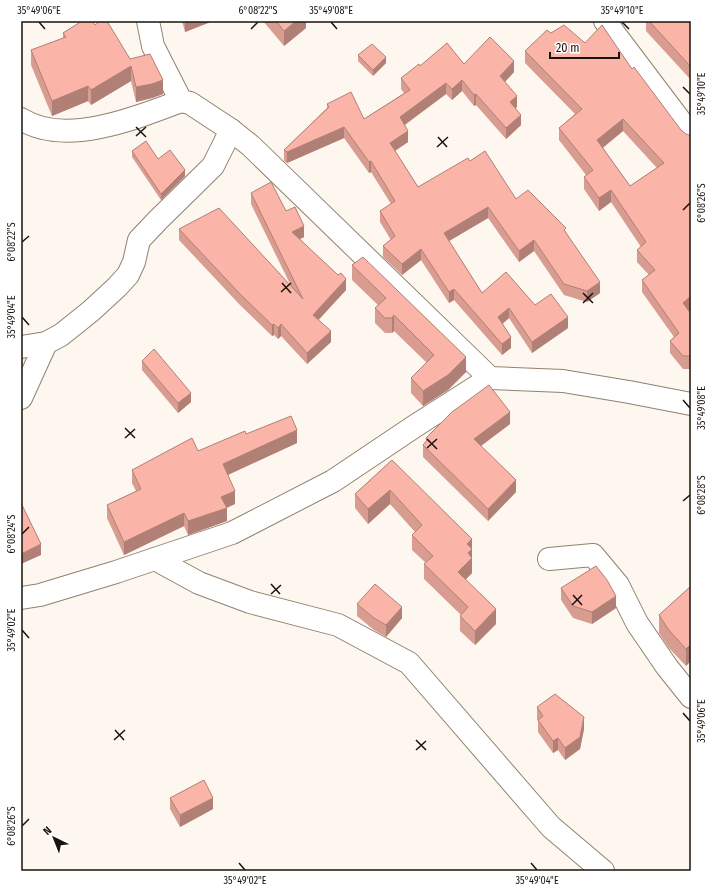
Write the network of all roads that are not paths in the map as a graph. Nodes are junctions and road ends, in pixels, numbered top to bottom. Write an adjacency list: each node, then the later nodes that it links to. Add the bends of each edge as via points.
1 (148, 21): 3 (street, via 153,46)
2 (605, 21): 6 (street)
3 (181, 101): 4 (street, via 117,122 82,130 57,131); 5 (street, via 190,103)
4 (21, 119)
5 (231, 130): 7 (street, via 213,166 139,240 134,262 123,281 91,311 61,335); 9 (street, via 251,146)
6 (691, 135)
7 (46, 343): 8 (street); 10 (street)
8 (21, 347)
9 (490, 378): 11 (street, via 563,381); 12 (street, via 333,481 232,533)
10 (21, 398)
11 (691, 404)
12 (155, 559): 14 (street, via 40,595); 16 (street, via 199,584 250,602 338,625 409,663 551,827)
13 (549, 559): 15 (street, via 593,555 618,585 637,622)
14 (21, 598)
15 (691, 696)
16 (603, 871)

